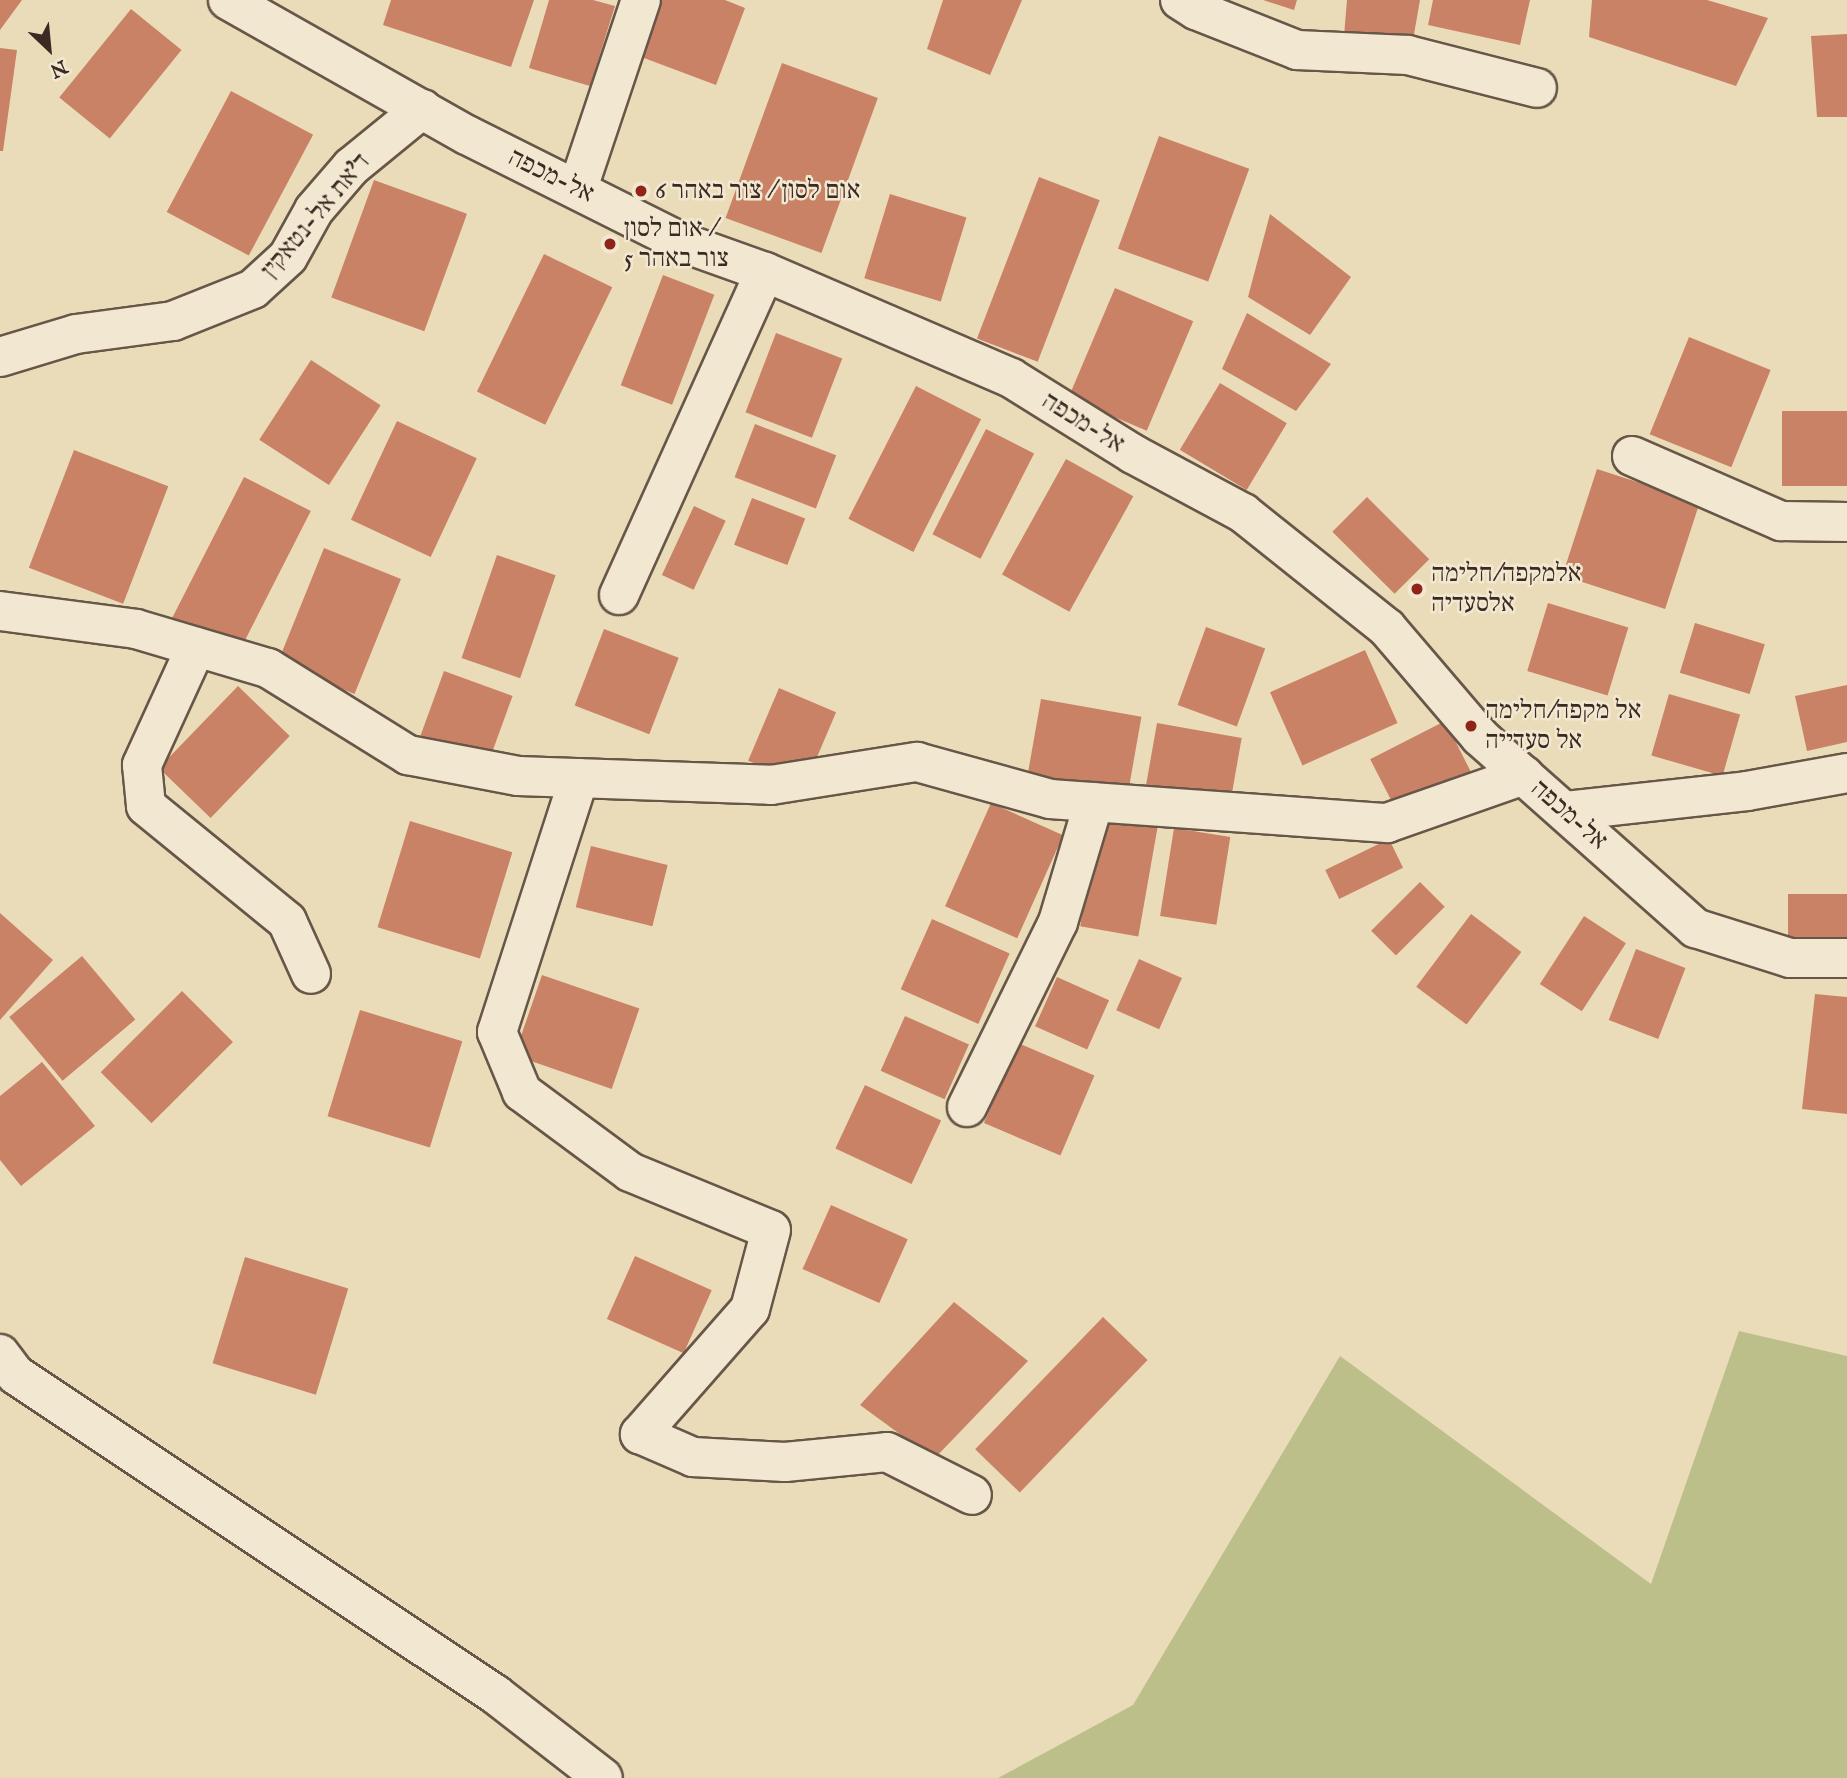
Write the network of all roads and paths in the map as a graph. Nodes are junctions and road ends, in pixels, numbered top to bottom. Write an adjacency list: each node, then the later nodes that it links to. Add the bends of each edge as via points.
1 (228, 0): 5 (street, אל-מכפה)
2 (641, 0): 6 (street)
3 (1180, 0): 4 (street, via 1297,50 1408,55)
4 (1537, 88)
5 (422, 109): 6 (street, אל-מכפה); 8 (street, ד'את אל-נטאקין, via 351,167 314,209 288,257 253,289 173,321 76,334)
6 (578, 188): 7 (street, אל-מכפה, via 681,242)
7 (765, 272): 11 (street); 15 (street, אל-מכפה, via 1011,378 1133,454 1243,513 1387,628 1480,737)
8 (0, 357)
9 (1632, 456): 10 (street, via 1781,521)
10 (1847, 522)
11 (619, 595)
12 (0, 611): 13 (street, via 135,629)
13 (196, 647): 16 (street, via 268,668 408,755 518,776); 20 (street, via 142,765 146,806 287,921)
14 (1847, 773): 18 (street, via 1747,791)
15 (1524, 775): 17 (street, via 1387,824); 18 (street, אל-מכפה)
16 (579, 778): 17 (street, via 771,786 917,762 1050,799); 23 (street, via 497,1032 522,1092 629,1172 771,1230 750,1309 640,1434 693,1457 785,1462 887,1452)
17 (1094, 802): 21 (street, via 1058,922)
18 (1566, 811): 19 (street, אל-מכפה, via 1695,928 1790,958)
19 (1847, 958)
20 (311, 974)
21 (967, 1107)
22 (0, 1354): 24 (street, via 16,1375 496,1695)
23 (972, 1495)
24 (603, 1778)

